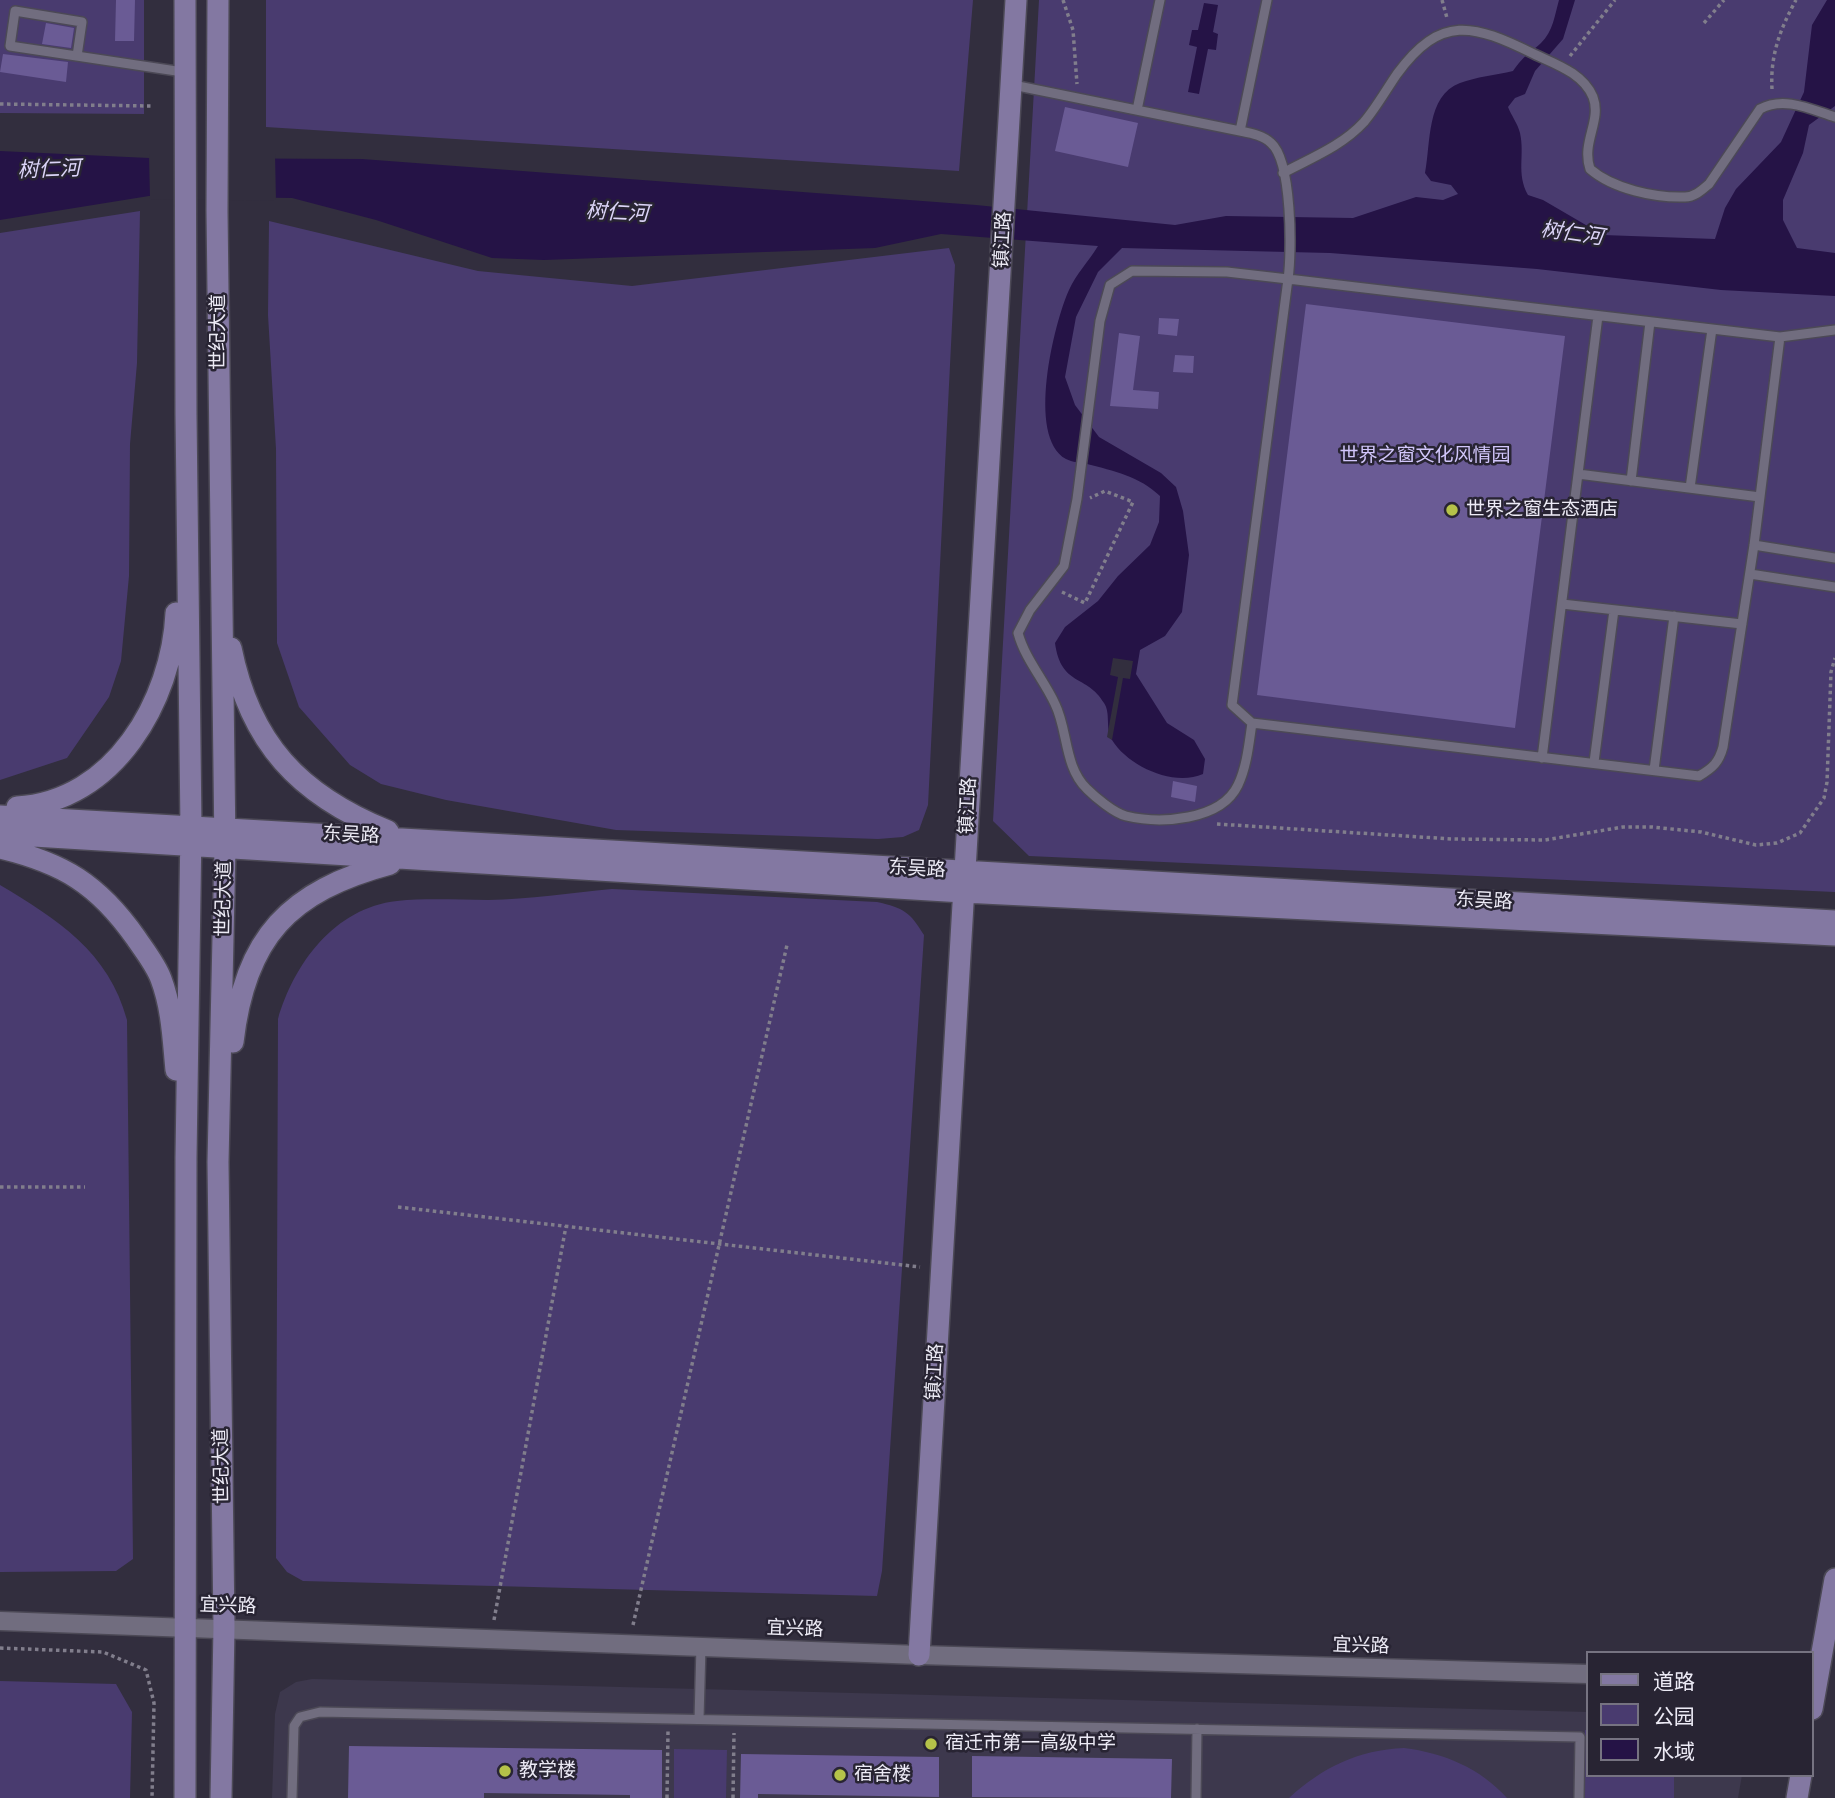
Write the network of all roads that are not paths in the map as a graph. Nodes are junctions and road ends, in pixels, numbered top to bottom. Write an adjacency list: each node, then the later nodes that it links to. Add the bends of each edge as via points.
1 (185, 0): 7 (street, 世纪大道)
2 (218, 0): 28 (street, 世纪大道)
3 (1016, 0): 8 (street, 镇江路)
4 (1160, 0): 9 (lane)
5 (1267, 0): 11 (lane)
6 (78, 56): 6 (lane, via 10,46 15,11 82,22); 7 (lane)
7 (185, 72): 19 (street, 世纪大道)
8 (1011, 85): 9 (lane); 44 (street, 镇江路)
9 (1137, 110): 11 (lane)
10 (1834, 117): 12 (lane, via 1773,102 1760,109 1709,184 1698,193 1687,197 1635,191 1590,170 1586,144 1595,116 1593,98 1581,80 1519,47 1473,31 1452,31 1426,41 1365,121 1344,141)
11 (1240, 131): 12 (lane, via 1272,143)
12 (1283, 173): 13 (lane)
13 (1288, 279): 14 (lane); 33 (lane, via 1233,705); 33 (lane, via 1227,272 1132,271 1110,285 1104,298 1064,566 1018,633 1057,707 1074,768 1085,788 1124,816 1161,820 1221,805 1237,787)
14 (1598, 316): 15 (lane); 20 (lane)
15 (1650, 322): 16 (lane); 21 (lane)
16 (1712, 329): 18 (lane); 22 (lane)
17 (1835, 330): 18 (lane)
18 (1780, 337): 23 (lane)
19 (186, 415): 37 (street, via 176,634 164,682 149,716 104,772 69,794 37,806); 40 (street, 世纪大道)
20 (1578, 474): 21 (lane); 29 (lane)
21 (1631, 481): 22 (lane)
22 (1690, 488): 23 (lane)
23 (1760, 497): 24 (lane)
24 (1754, 545): 25 (lane); 26 (lane)
25 (1835, 558)
26 (1749, 575): 27 (lane); 32 (lane)
27 (1835, 587)
28 (221, 597): 41 (street, 世纪大道); 43 (street, via 236,672 248,710 267,743 287,766 346,815)
29 (1562, 604): 30 (lane); 34 (lane)
30 (1614, 610): 31 (lane); 35 (lane)
31 (1674, 616): 32 (lane); 36 (lane)
32 (1742, 624): 36 (lane, via 1719,762 1699,776)
33 (1252, 723): 34 (lane)
34 (1542, 758): 35 (lane)
35 (1594, 762): 36 (lane)
36 (1654, 770)
37 (0, 808)
38 (0, 817): 40 (street, 东吴路)
39 (0, 834): 40 (street, 东吴路)
40 (191, 837): 41 (street, 东吴路); 47 (street, 世纪大道)
41 (225, 838): 43 (street, 东吴路); 48 (street, 世纪大道)
42 (0, 848): 47 (street, via 36,857 97,890 120,915 160,976 169,1007)
43 (406, 849): 44 (street, 东吴路); 48 (street, via 312,896 276,925 261,944 238,1000)
44 (964, 882): 45 (street, 东吴路); 46 (street, 东吴路); 54 (street, 镇江路)
45 (1835, 921)
46 (1835, 935)
47 (186, 1157): 51 (street, 世纪大道)
48 (218, 1162): 52 (street, 世纪大道)
49 (1835, 1579): 56 (street)
50 (0, 1621): 51 (street, 宜兴路)
51 (187, 1626): 52 (street, 宜兴路); 60 (street, 世纪大道)
52 (224, 1627): 53 (street, 宜兴路); 61 (street, 世纪大道)
53 (701, 1646): 54 (street, 宜兴路); 57 (lane)
54 (919, 1655): 55 (street, 宜兴路)
55 (1587, 1674)
56 (1815, 1680)
57 (699, 1719): 58 (lane); 62 (lane, via 308,1713 294,1726)
58 (1197, 1729): 63 (lane); 64 (lane, via 1580,1737)
59 (1801, 1777): 65 (street)
60 (185, 1798)
61 (221, 1798)
62 (292, 1798)
63 (1196, 1798)
64 (1579, 1798)
65 (1797, 1798)

